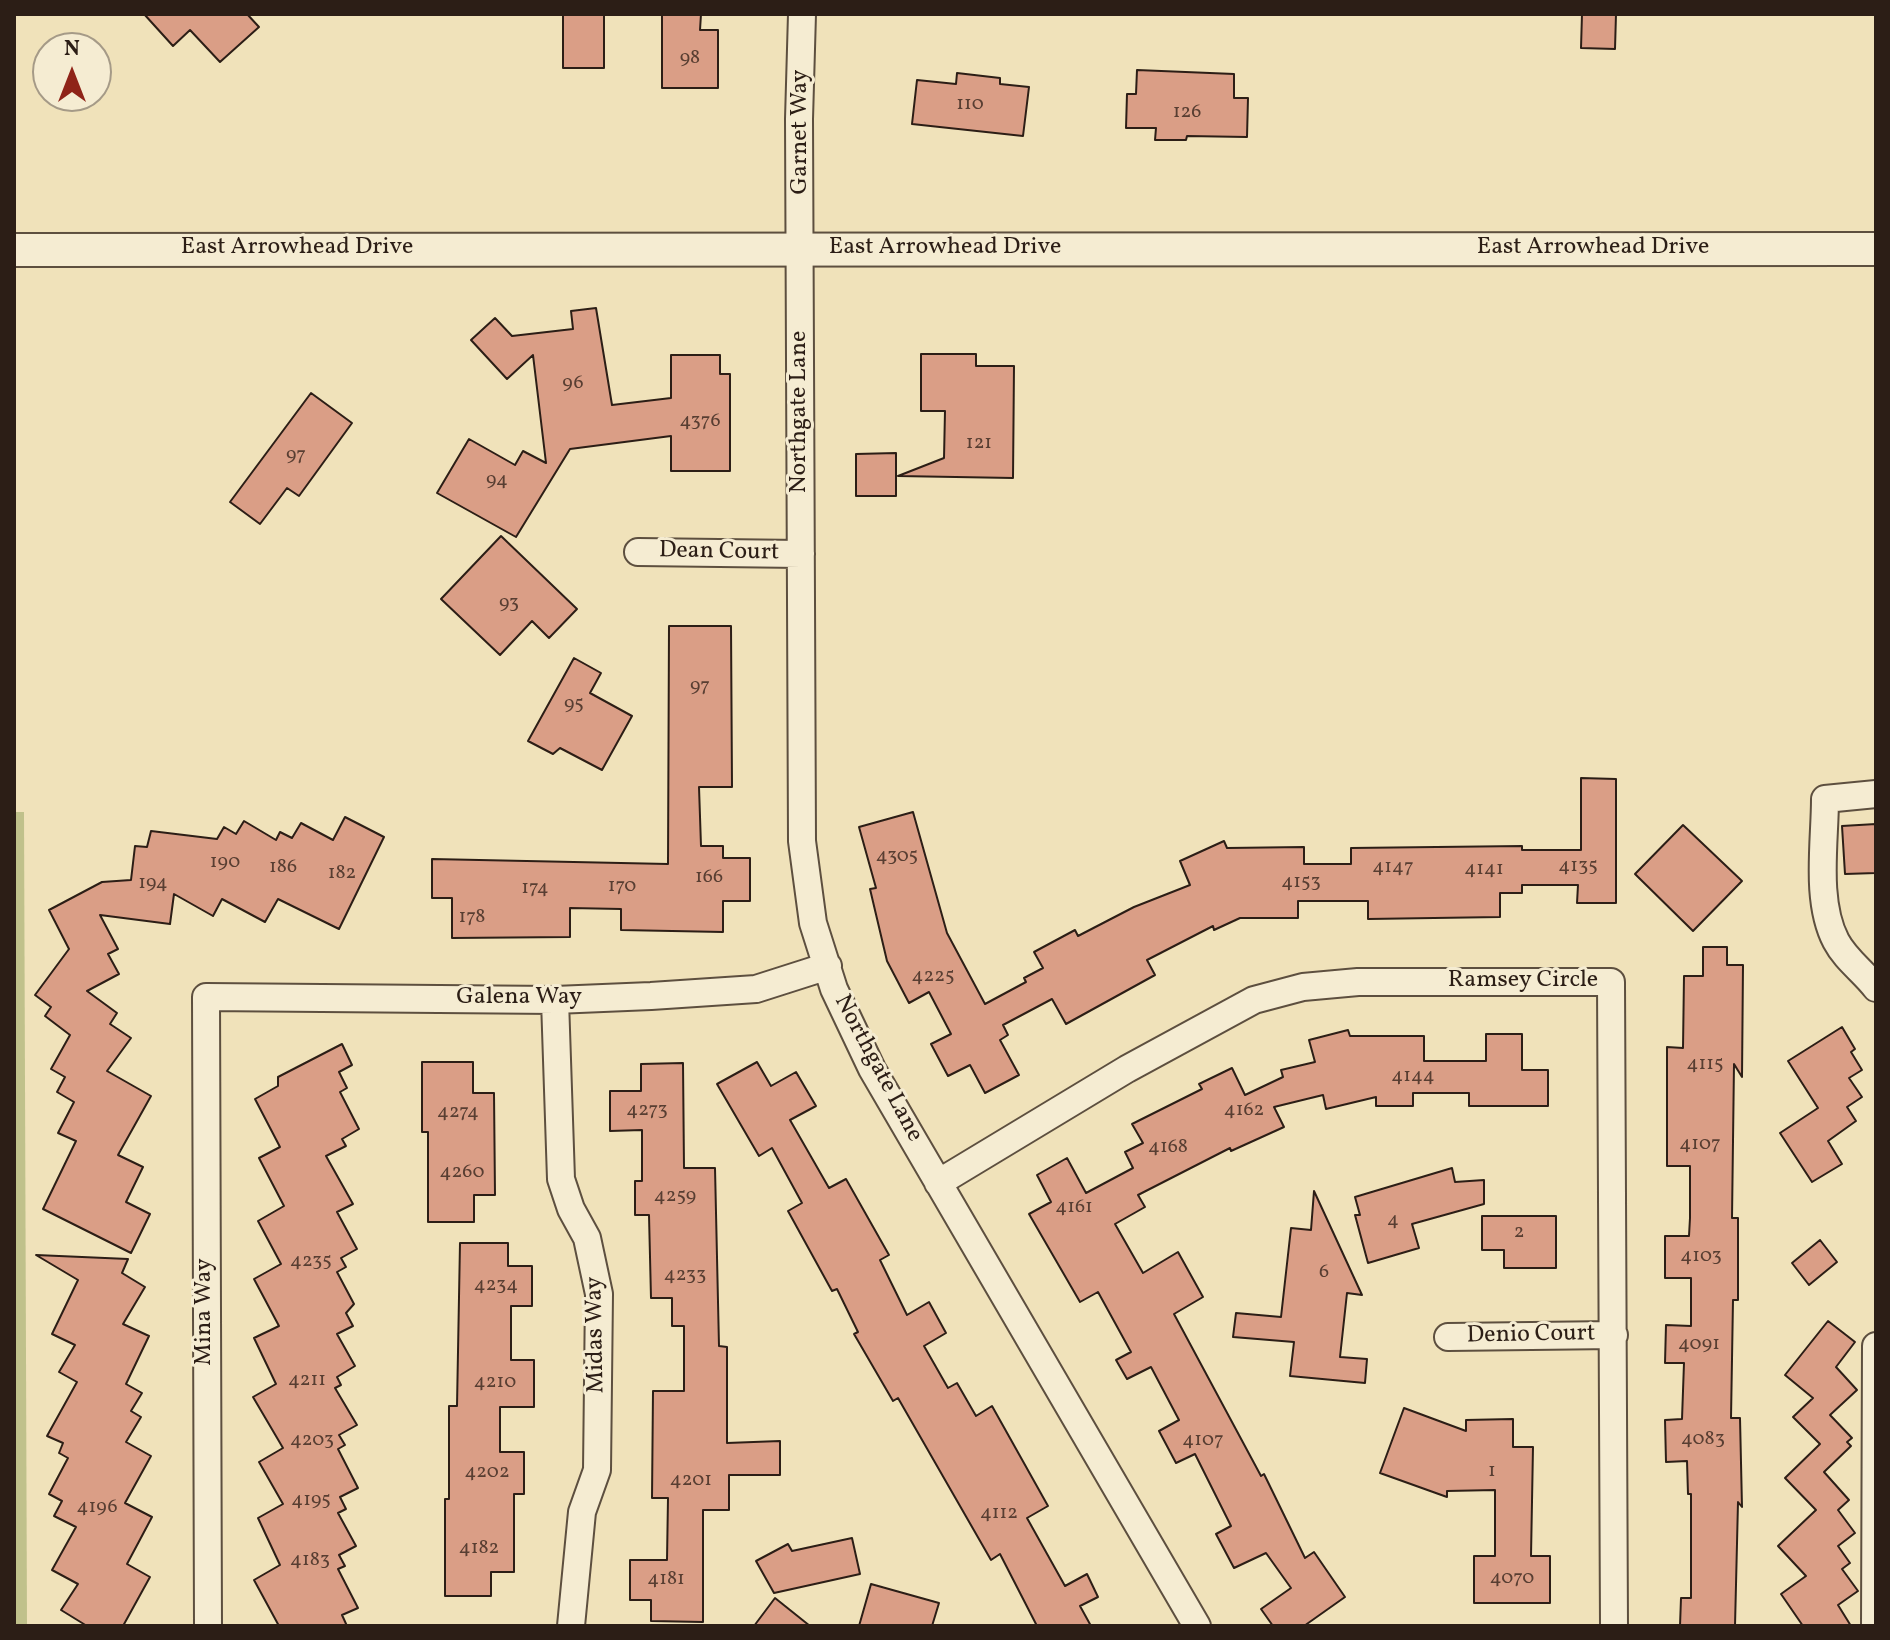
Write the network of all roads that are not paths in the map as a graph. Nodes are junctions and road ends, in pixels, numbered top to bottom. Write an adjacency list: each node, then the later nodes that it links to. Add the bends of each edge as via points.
1 (802, 14): 2 (street, Garnet Way)
2 (802, 249): 3 (street, East Arrowhead Drive); 4 (street, East Arrowhead Drive); 6 (street, Northgate Lane)
3 (1876, 249)
4 (14, 250)
5 (638, 552): 6 (street, Dean Court)
6 (801, 554): 8 (street, Northgate Lane, via 802,841 813,923)
7 (1876, 794): 9 (street, via 1825,799 1825,914 1835,940)
8 (828, 966): 11 (street, Galena Way, via 756,989); 12 (street, Northgate Lane, via 872,1069)
9 (1876, 988)
10 (206, 997): 11 (street, Galena Way); 16 (street, Mina Way)
11 (555, 1000): 17 (street, Midas Way, via 561,1179 587,1238 599,1294 597,1470 582,1512)
12 (938, 1183): 13 (street, Ramsey Circle, via 1254,1000 1303,987 1358,982 1611,982); 18 (street, Northgate Lane)
13 (1614, 1335): 14 (street, Denio Court); 19 (street, Ramsey Circle)
14 (1448, 1337)
15 (1876, 1346): 20 (street)
16 (208, 1626)
17 (571, 1626)
18 (1197, 1626)
19 (1614, 1626)
20 (1875, 1626)

